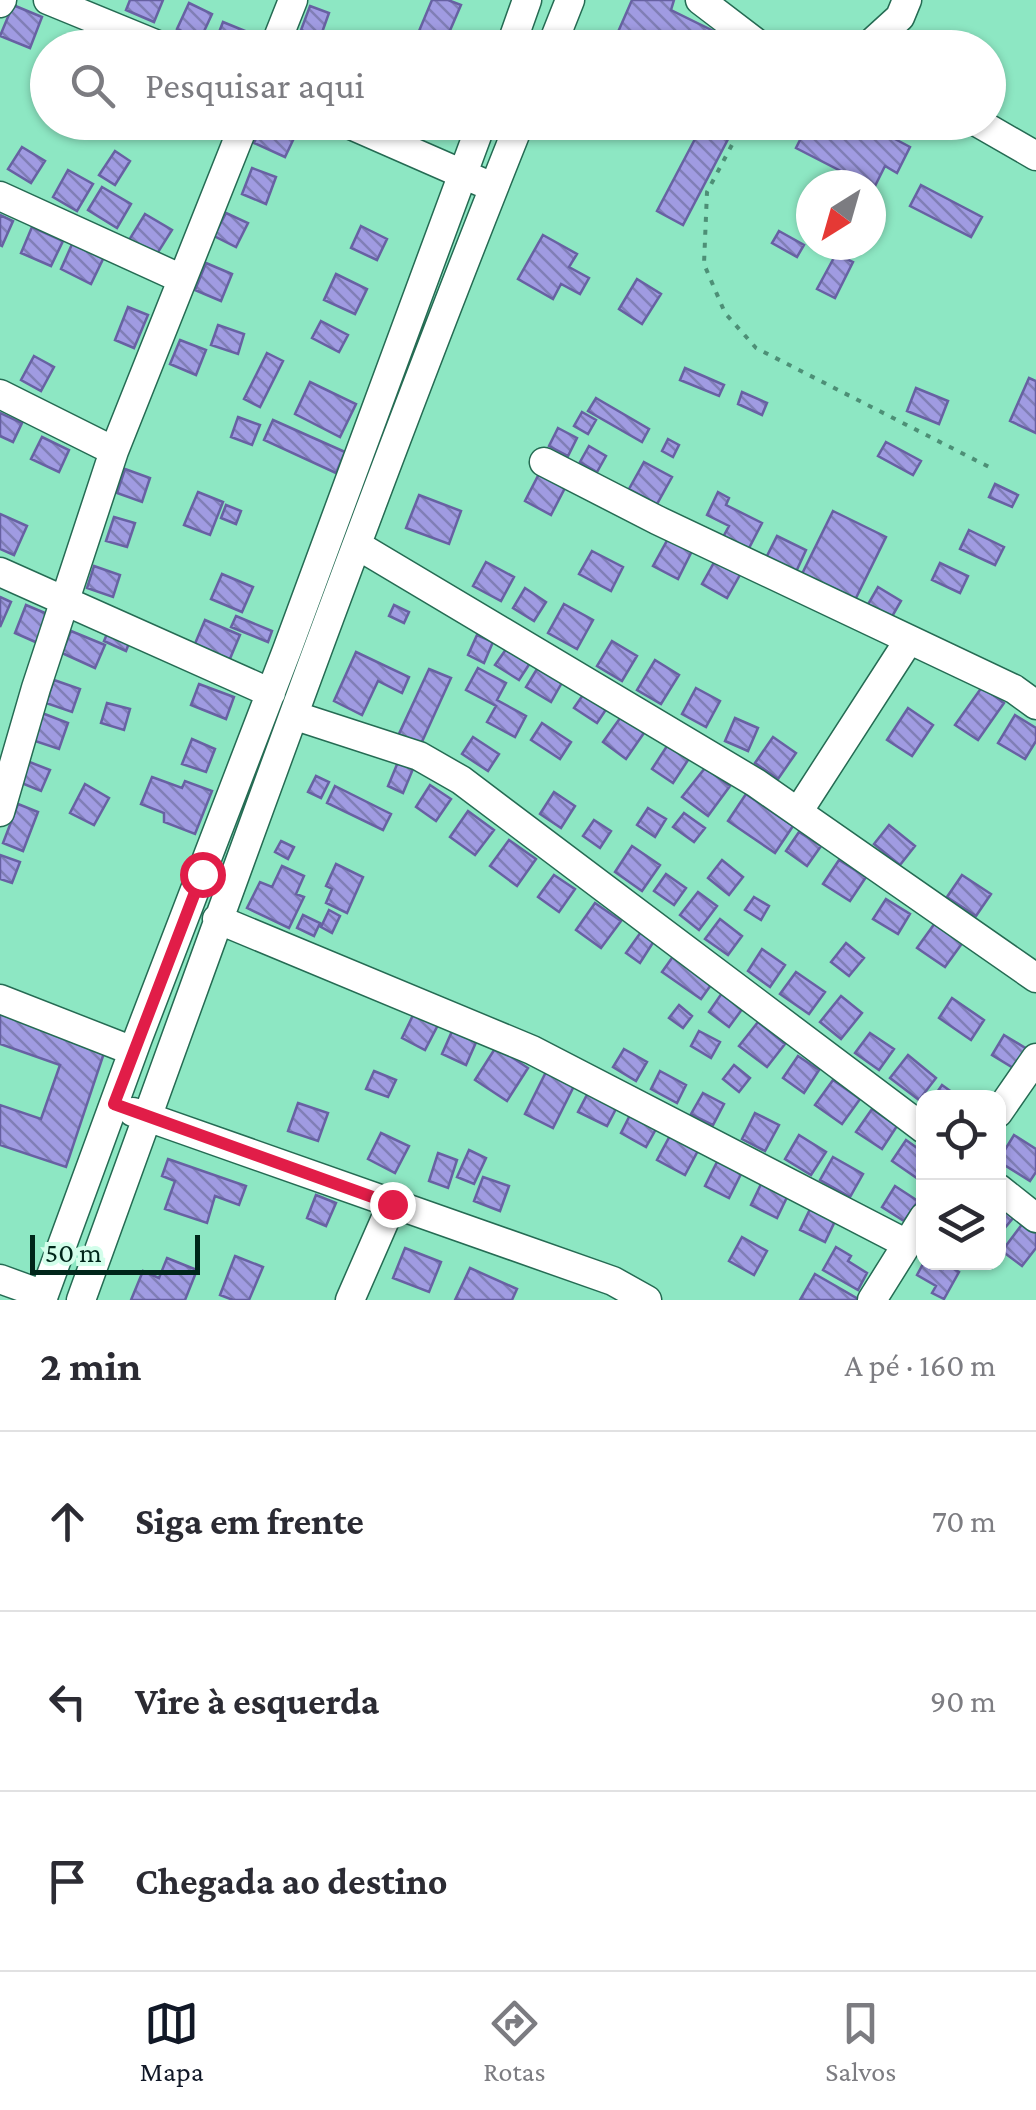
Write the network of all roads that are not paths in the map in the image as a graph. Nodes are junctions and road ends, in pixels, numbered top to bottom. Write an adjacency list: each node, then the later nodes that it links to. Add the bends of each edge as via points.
1 (48, 0): 7 (street)
2 (293, 0): 8 (street)
3 (527, 0): 9 (street)
4 (570, 0): 10 (street)
5 (700, 0): 11 (street)
6 (907, 0): 12 (street)
7 (122, 30)
8 (281, 30)
9 (516, 30)
10 (558, 30)
11 (740, 30)
12 (886, 30)
13 (1006, 139): 18 (street)
14 (238, 140): 22 (street)
15 (385, 140): 19 (street)
16 (475, 140): 19 (street)
17 (513, 140): 20 (street)
18 (1036, 156)
19 (463, 174): 20 (street); 30 (street)
20 (494, 188): 26 (street)
21 (0, 196): 22 (street)
22 (182, 278): 24 (street)
23 (0, 394): 24 (street)
24 (114, 450): 28 (street)
25 (544, 462): 29 (street)
26 (356, 545): 32 (street); 34 (street)
27 (0, 572): 28 (street)
28 (66, 600): 30 (street); 33 (street)
29 (909, 640): 31 (street); 34 (street)
30 (271, 693): 38 (street)
31 (1036, 705)
32 (296, 716): 35 (street); 43 (street, via 419,756 461,780)
33 (3, 795)
34 (798, 812): 36 (street)
35 (217, 918): 42 (street); 48 (street, via 532,1050)
36 (1036, 978)
37 (0, 1000): 38 (street)
38 (133, 1051): 41 (street)
39 (1036, 1058): 40 (street)
40 (1006, 1101)
41 (114, 1104): 42 (street); 51 (street)
42 (147, 1117): 45 (street); 52 (street)
43 (916, 1123)
44 (1006, 1194): 46 (street)
45 (392, 1204): 50 (street); 53 (street)
46 (1036, 1218)
47 (916, 1228): 48 (street)
48 (905, 1243): 55 (street)
49 (0, 1279): 51 (street)
50 (606, 1291): 54 (street)
51 (43, 1297)
52 (80, 1300)
53 (350, 1300)
54 (648, 1300)
55 (872, 1300)

